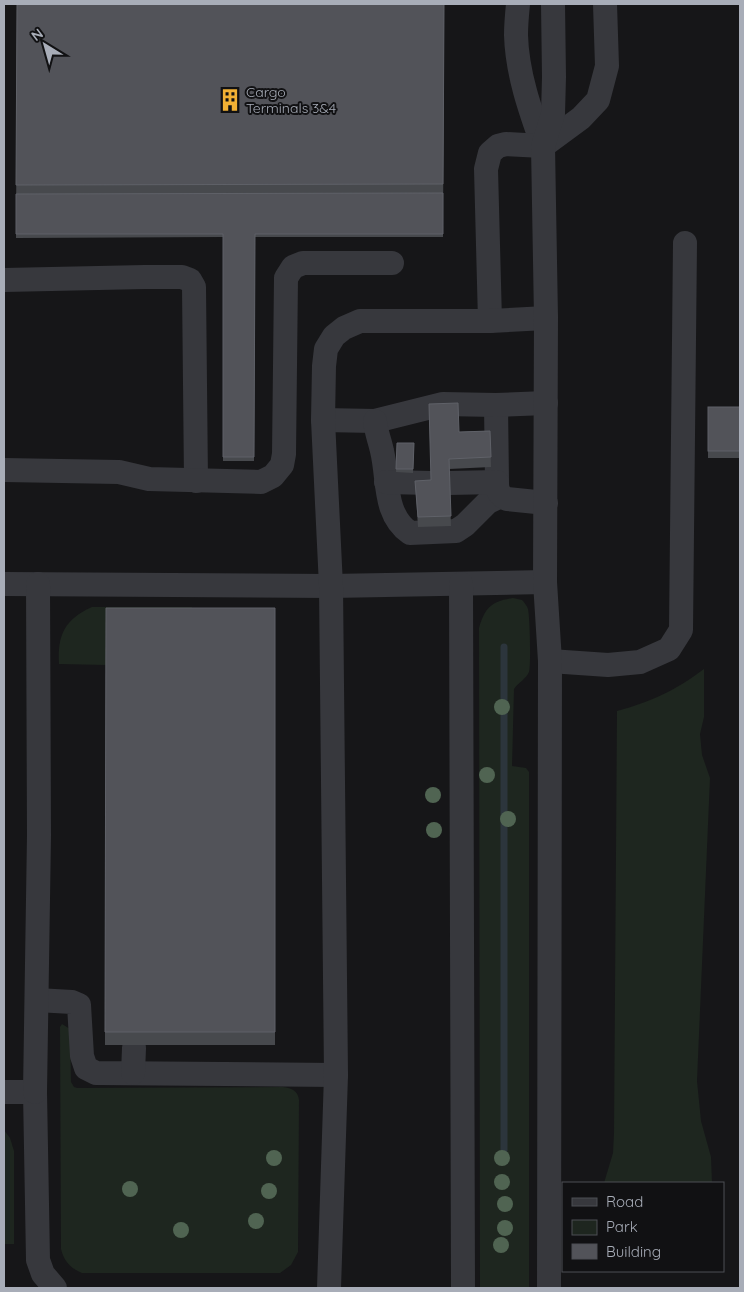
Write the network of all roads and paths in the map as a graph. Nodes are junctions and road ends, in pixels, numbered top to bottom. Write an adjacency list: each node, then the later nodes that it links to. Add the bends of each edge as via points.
1 (518, 4): 4 (street, via 518,58)
2 (553, 4): 4 (street, via 553,114)
3 (605, 4): 4 (street, via 607,66 598,100 581,118)
4 (543, 146): 8 (street); 9 (street, via 506,144 490,153 486,169)
5 (685, 243): 24 (street, via 681,630 669,649 640,662 608,665)
6 (392, 263): 15 (street, via 303,263 293,267 286,278 282,465 273,476 261,482)
7 (4, 280): 15 (street, via 182,277 190,280 194,287)
8 (546, 318): 9 (street); 10 (street)
9 (490, 321): 12 (street, via 360,321 344,328 326,349)
10 (546, 403): 11 (street); 18 (street)
11 (496, 405): 13 (street, via 443,404); 17 (street)
12 (323, 420): 13 (street); 23 (street)
13 (375, 421): 16 (street)
14 (4, 470): 15 (street, via 119,472 149,479)
15 (196, 481)
16 (386, 482): 17 (street); 17 (street, via 393,513 410,533 456,531)
17 (499, 489): 18 (street, via 513,500)
18 (546, 503): 19 (street)
19 (545, 582): 22 (street); 24 (street)
20 (4, 584): 21 (street)
21 (38, 584): 23 (street); 25 (street)
22 (461, 584): 23 (street); 33 (street)
23 (330, 586): 28 (street)
24 (550, 661): 34 (street)
25 (37, 1000): 27 (street, via 79,1004 82,1056 86,1068 96,1073); 30 (street)
26 (134, 1048): 27 (street)
27 (133, 1073): 28 (street)
28 (336, 1075): 32 (street)
29 (4, 1092): 30 (street)
30 (36, 1092): 31 (street, via 38,1260 43,1274)
31 (55, 1288)
32 (330, 1288)
33 (463, 1288)
34 (549, 1288)

